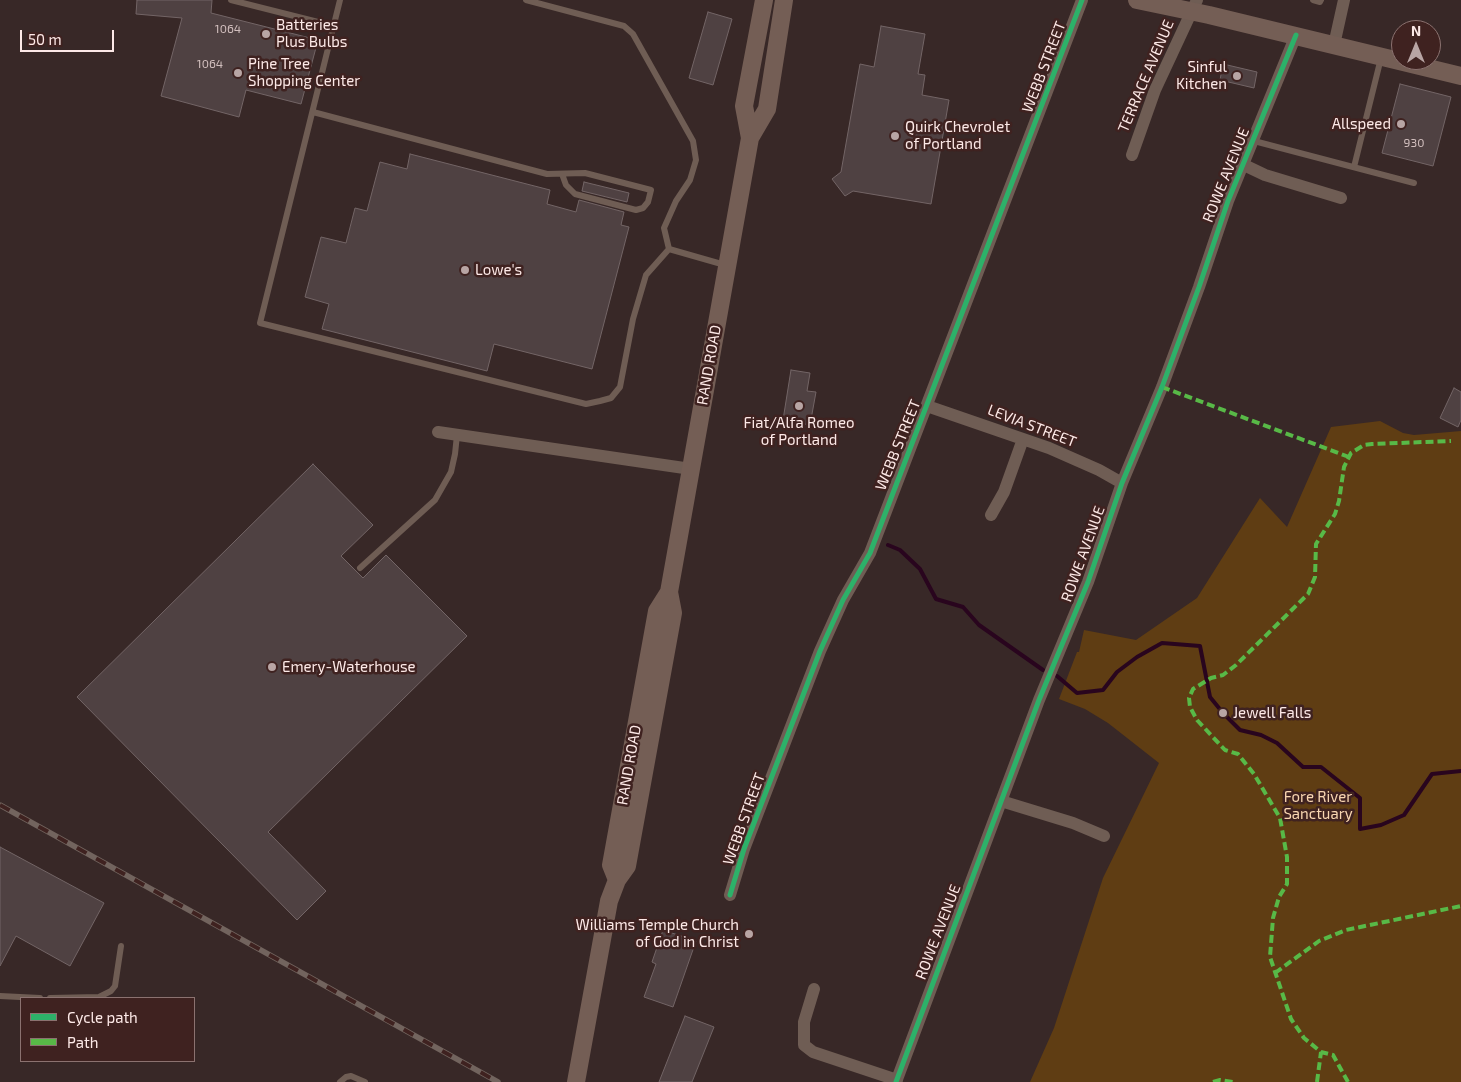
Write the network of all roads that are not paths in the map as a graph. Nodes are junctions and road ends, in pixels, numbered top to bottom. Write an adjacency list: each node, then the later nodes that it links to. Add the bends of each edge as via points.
1 (231, 0): 12 (lane)
2 (340, 0): 12 (lane)
3 (526, 0): 26 (lane, via 624,26 636,39 693,141 696,160 690,180 664,228)
4 (764, 0): 18 (main road, RAND ROAD, via 744,106)
5 (784, 0): 18 (main road, RAND ROAD, via 767,109)
6 (1082, 0): 28 (street, WEBB STREET)
7 (1137, 0): 11 (main road)
8 (1313, 0): 9 (lane)
9 (1321, 0)
10 (1344, 0): 14 (street)
11 (1194, 5): 13 (main road); 20 (street, TERRACE AVENUE, via 1155,90)
12 (334, 26): 17 (lane)
13 (1296, 36): 14 (main road); 19 (street, ROWE AVENUE)
14 (1334, 45): 15 (main road)
15 (1382, 56): 16 (main road); 22 (lane)
16 (1461, 76)
17 (313, 112): 23 (lane, via 547,174); 26 (lane, via 260,323 586,404 611,398 620,387 646,275)
18 (750, 138): 27 (main road, RAND ROAD)
19 (1254, 141): 21 (street, ROWE AVENUE); 22 (lane)
20 (1132, 155)
21 (1244, 165): 25 (street, via 1265,175); 33 (street, ROWE AVENUE, via 1218,228 1162,388)
22 (1354, 167): 24 (lane)
23 (562, 174): 23 (lane, via 585,173 651,190 648,202 636,210 575,194 566,185)
24 (1414, 183)
25 (1341, 198)
26 (668, 249): 27 (lane)
27 (727, 266): 32 (main road, RAND ROAD)
28 (927, 406): 31 (street, LEVIA STREET); 38 (street, WEBB STREET, via 870,553 843,600 820,651 744,849)
29 (438, 432): 30 (street)
30 (456, 435): 32 (street); 35 (lane, via 456,454 435,500)
31 (1023, 439): 33 (street, LEVIA STREET, via 1099,470); 34 (street, via 1004,492)
32 (691, 469): 47 (main road, RAND ROAD, via 669,592 657,611 611,865 617,880 608,901)
33 (1122, 483): 36 (street, ROWE AVENUE, via 1088,582)
34 (991, 515)
35 (360, 568)
36 (1001, 801): 37 (street, via 1066,820); 44 (street, ROWE AVENUE)
37 (1104, 836)
38 (730, 895)
39 (120, 946): 43 (lane, via 114,986)
40 (814, 989): 44 (street, via 804,1022 804,1045 820,1054)
41 (0, 996): 42 (lane)
42 (20, 997)
43 (99, 997)
44 (896, 1081)
45 (340, 1082): 46 (lane, via 351,1076)
46 (365, 1082)
47 (576, 1082)

